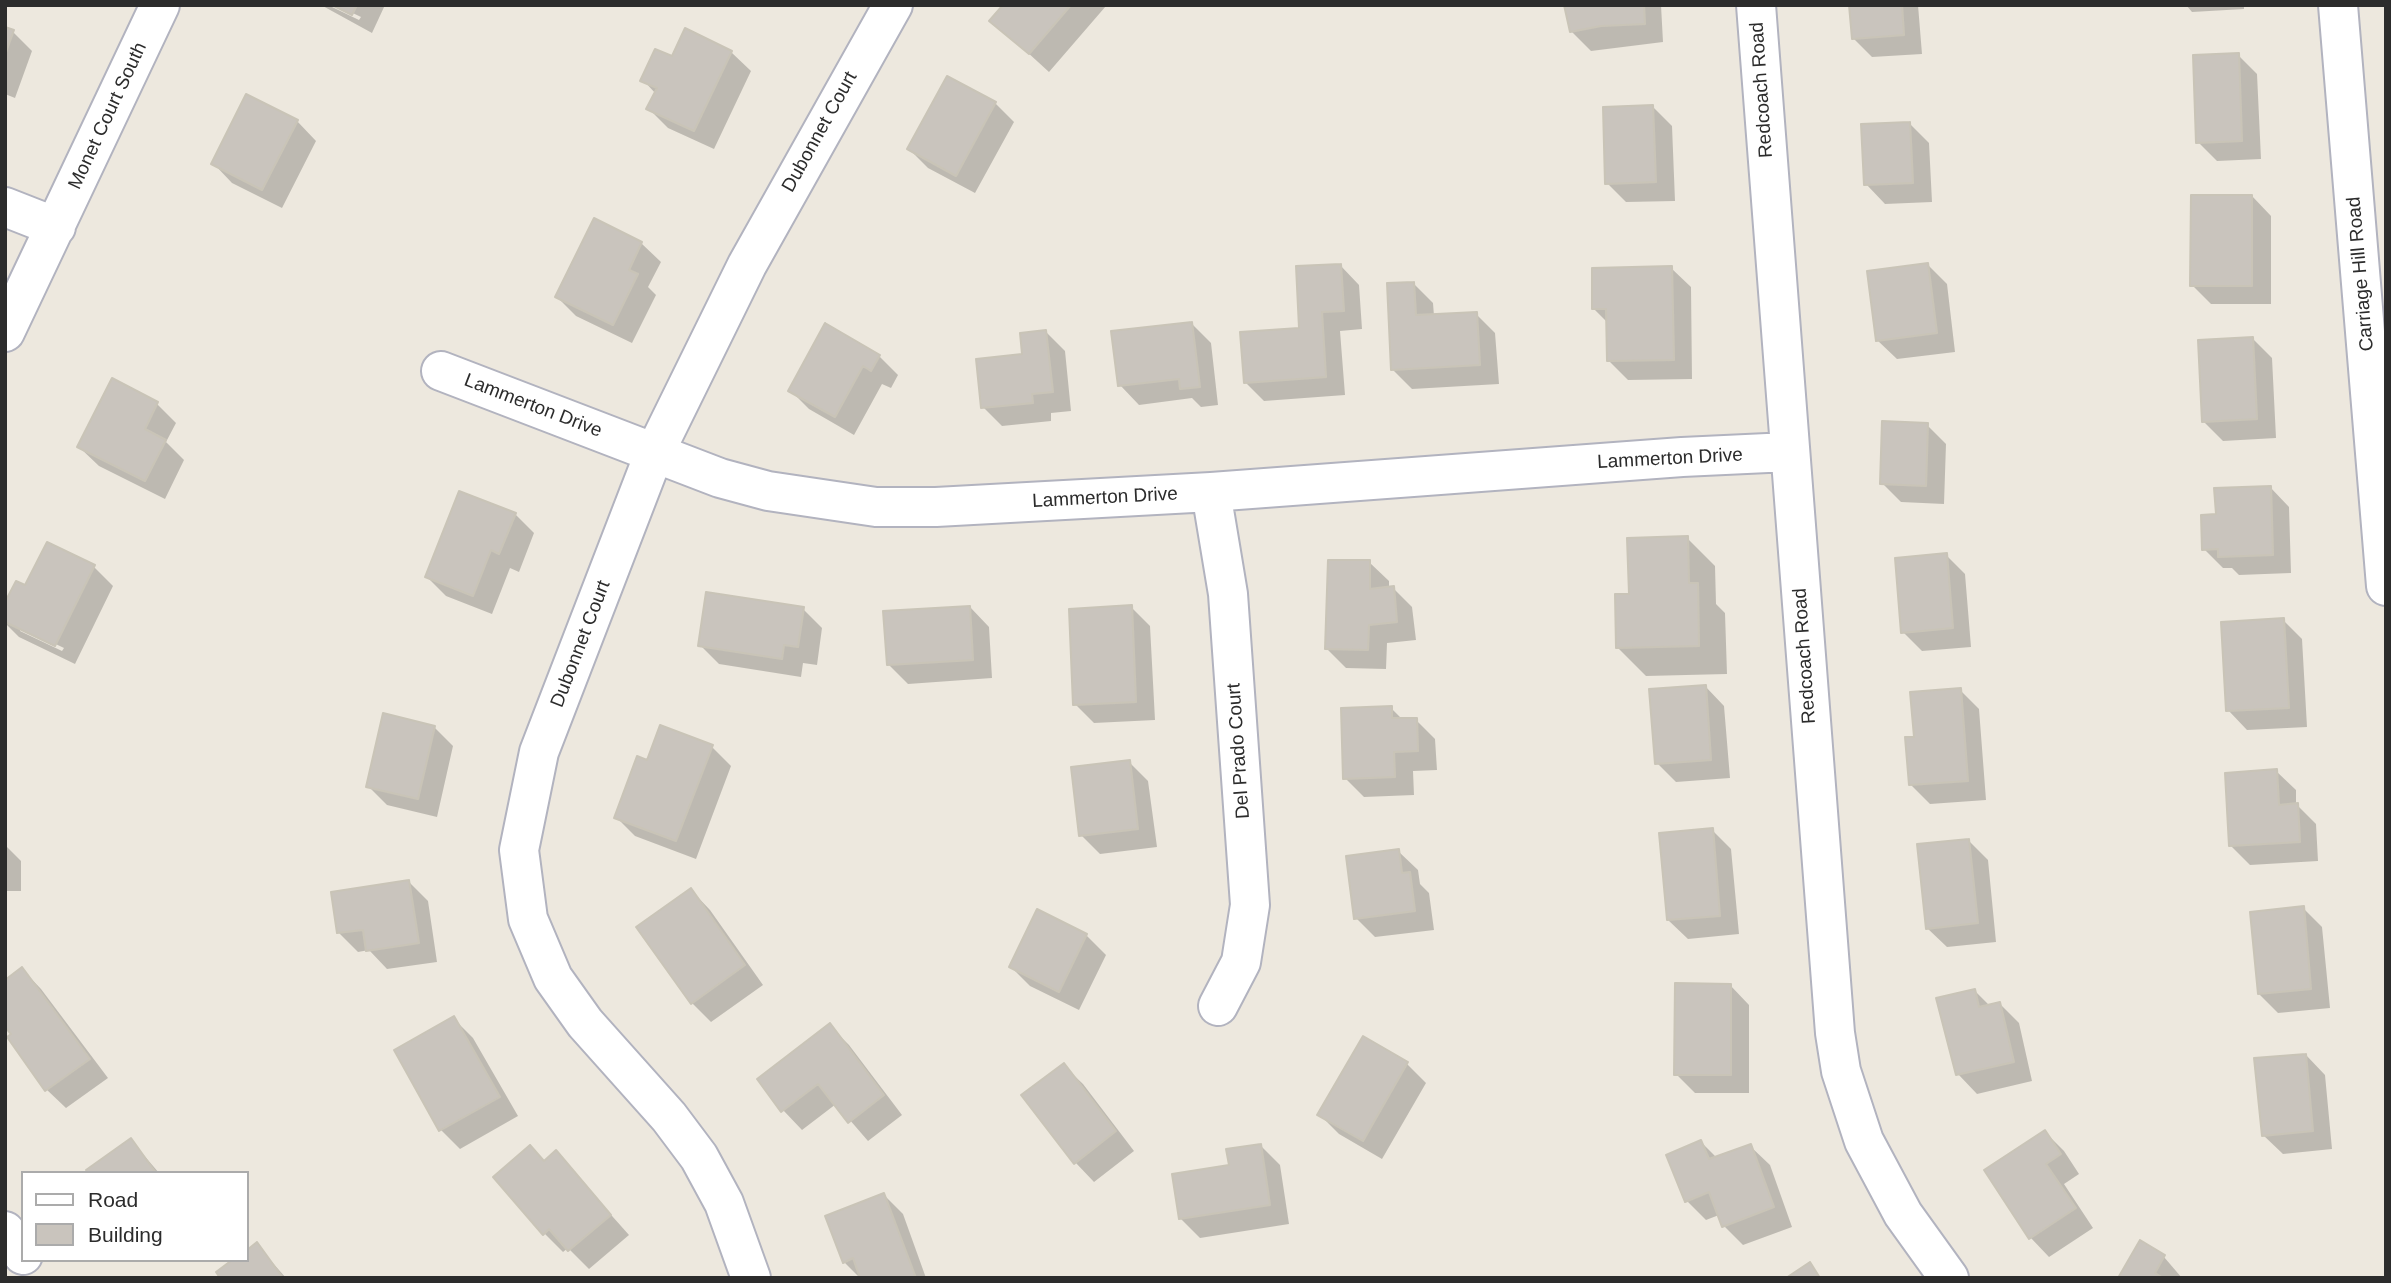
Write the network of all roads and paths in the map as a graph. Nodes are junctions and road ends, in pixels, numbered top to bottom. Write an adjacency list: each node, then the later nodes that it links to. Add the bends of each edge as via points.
1 (160, 5): 6 (street, Monet Court South)
2 (892, 5): 11 (street, Dubonnet Court, via 747,265)
3 (1756, 5): 10 (street, Redcoach Road)
4 (2338, 5): 8 (street, Carriage Hill Road)
5 (5, 207): 6 (street)
6 (56, 227): 7 (street, Monet Court South)
7 (5, 332)
8 (2377, 350): 13 (street, Carriage Hill Road)
9 (442, 370): 11 (street, Lammerton Drive)
10 (1789, 452): 12 (street, Lammerton Drive); 20 (street, Redcoach Road, via 1829,971 1841,1071 1851,1109 1883,1180)
11 (654, 454): 12 (street, Lammerton Drive, via 768,491 876,506 936,507); 19 (street, Dubonnet Court, via 539,752 522,824 522,887 528,919 553,978 585,1023 699,1157 724,1203)
12 (1211, 492): 14 (street, Del Prado Court, via 1228,594 1250,905 1241,962)
13 (2386, 586)
14 (1218, 1006)
15 (5, 1231): 16 (street)
16 (21, 1252)
17 (28, 1262): 18 (street)
18 (40, 1278)
19 (751, 1278)
20 (1949, 1278)

